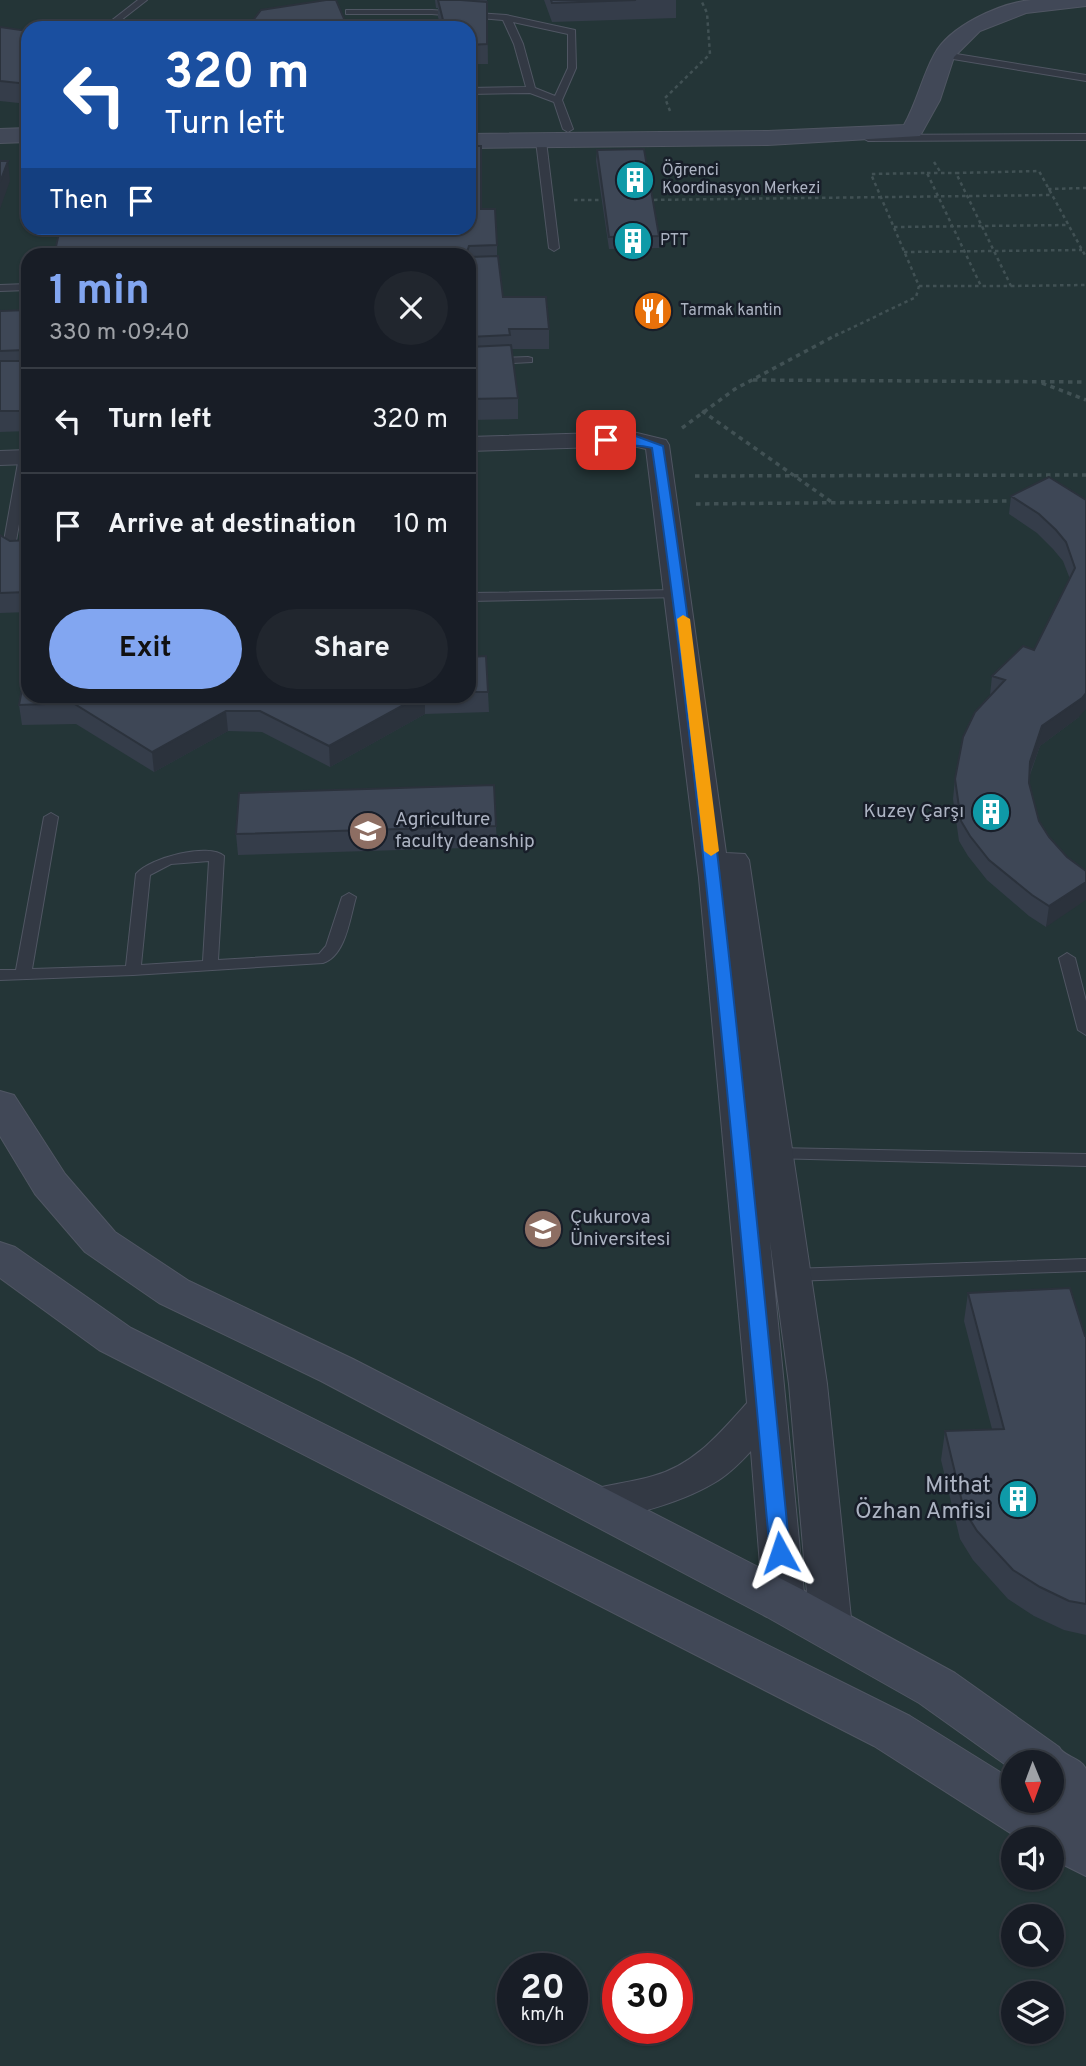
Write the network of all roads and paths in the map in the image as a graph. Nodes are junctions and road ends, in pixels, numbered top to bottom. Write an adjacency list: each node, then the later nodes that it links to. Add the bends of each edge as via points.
1 (143, 0): 6 (lane)
2 (701, 0): 13 (path, via 708,13 710,54 665,99)
3 (1086, 1): 7 (street, via 1022,7 973,27)
4 (349, 12): 5 (lane)
5 (506, 18): 9 (lane, via 519,36); 11 (lane, via 572,32 572,68)
6 (115, 21)
7 (944, 55): 8 (lane); 12 (street)
8 (1086, 78)
9 (531, 90): 10 (lane); 11 (lane)
10 (476, 91)
11 (558, 100): 15 (lane)
12 (929, 100): 13 (street, via 880,121); 19 (street, via 912,131)
13 (676, 128): 15 (street)
14 (476, 130): 15 (street)
15 (568, 130)
16 (21, 135): 17 (street)
17 (0, 136)
18 (1086, 137): 19 (lane)
19 (768, 138): 21 (street)
20 (476, 141): 21 (street)
21 (541, 141): 32 (lane)
22 (0, 147): 23 (street)
23 (21, 147)
24 (927, 173): 25 (path); 29 (path); 31 (path, via 871,174)
25 (956, 173): 26 (path, via 1039,171); 30 (path)
26 (1048, 188): 27 (path); 28 (path)
27 (1086, 188)
28 (1052, 195): 30 (path); 35 (path)
29 (939, 197): 30 (path); 31 (path); 36 (path)
30 (967, 197): 37 (path)
31 (881, 198): 34 (path); 38 (path)
32 (548, 200): 33 (path); 39 (lane)
33 (618, 200)
34 (645, 200)
35 (1069, 225): 37 (path); 40 (path)
36 (952, 226): 37 (path); 38 (path); 41 (path)
37 (982, 226): 42 (path)
38 (894, 227): 43 (path)
39 (554, 248)
40 (1082, 250): 42 (path); 44 (path)
41 (965, 251): 42 (path); 43 (path); 48 (path)
42 (994, 251): 45 (path)
43 (904, 252): 47 (path)
44 (1086, 257)
45 (1011, 285): 46 (path); 48 (path)
46 (1086, 285)
47 (919, 286): 48 (path); 53 (path, via 916,297)
48 (981, 286)
49 (21, 287): 50 (lane)
50 (0, 288)
51 (528, 360): 52 (lane)
52 (476, 362)
53 (752, 380): 54 (path); 57 (path)
54 (1038, 381): 55 (path); 56 (path)
55 (1086, 382)
56 (1086, 400)
57 (702, 411): 58 (path); 63 (path)
58 (674, 436)
59 (476, 444): 69 (street, via 633,439 657,446)
60 (21, 457): 61 (street)
61 (0, 458)
62 (1086, 475): 63 (path)
63 (797, 478): 65 (path); 67 (path)
64 (21, 487): 68 (lane)
65 (688, 490): 67 (path); 80 (street)
66 (1020, 501): 67 (path)
67 (833, 503)
68 (10, 541)
69 (680, 594): 70 (lane); 85 (street, via 713,868)
70 (476, 597)
71 (51, 817): 76 (lane)
72 (349, 897): 74 (lane, via 333,948 323,958)
73 (1067, 958): 78 (lane)
74 (210, 965): 75 (lane); 75 (lane, via 217,856 163,860 143,873)
75 (133, 970): 76 (lane)
76 (23, 974): 77 (lane)
77 (0, 975)
78 (1086, 1030)
79 (0, 1104): 86 (street, via 50,1184 100,1242 174,1293 337,1370)
80 (776, 1154): 81 (lane); 84 (street)
81 (1086, 1160)
82 (0, 1257): 92 (street, via 115,1339 891,1731)
83 (1086, 1265): 84 (lane)
84 (791, 1275): 88 (street, via 808,1384)
85 (767, 1406): 86 (street, via 715,1463 670,1486); 87 (street)
86 (593, 1504): 87 (street)
87 (784, 1602): 88 (street)
88 (831, 1628): 89 (street, via 937,1688)
89 (1024, 1750)
90 (1064, 1778): 91 (street)
91 (1086, 1839)
92 (1086, 1853)

